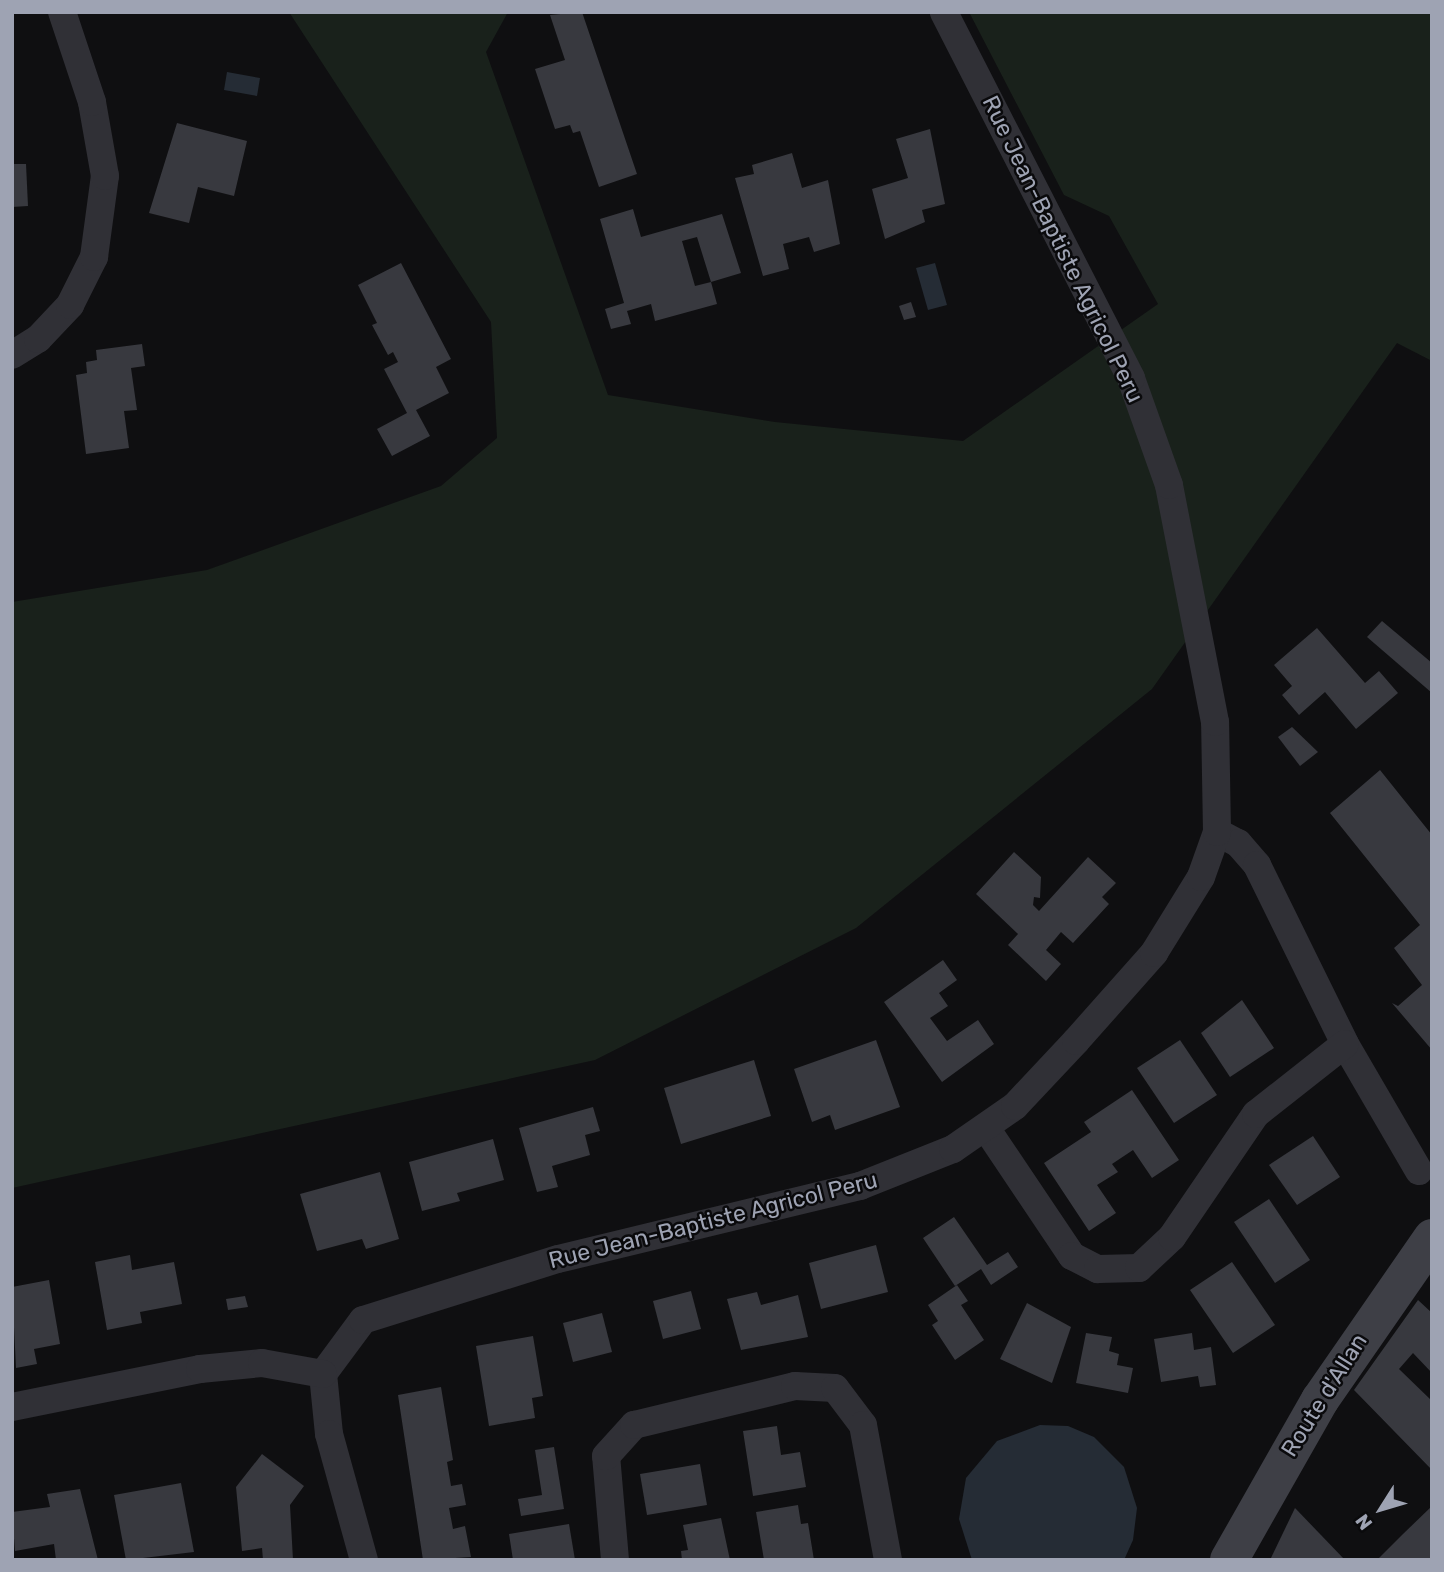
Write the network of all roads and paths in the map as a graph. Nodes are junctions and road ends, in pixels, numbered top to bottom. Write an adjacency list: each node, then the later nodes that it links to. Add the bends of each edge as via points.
1 (62, 12): 3 (street, via 92,102 105,176 94,257 70,305 38,339)
2 (944, 12): 4 (street, Rue Jean-Baptiste Agricol Peru, via 1131,378 1169,485 1215,722)
3 (12, 355)
4 (1217, 832): 5 (street, via 1238,843 1257,865); 6 (street, Rue Jean-Baptiste Agricol Peru, via 1201,877 1154,953 1015,1106)
5 (1346, 1044): 6 (street, via 1256,1114 1172,1237 1139,1268 1098,1269 1072,1256); 7 (street)
6 (986, 1128): 9 (street, Rue Jean-Baptiste Agricol Peru, via 953,1149 859,1186 558,1259 363,1320)
7 (1419, 1171)
8 (1432, 1238): 14 (street, Route d'Allan, via 1320,1400)
9 (323, 1374): 10 (street, via 262,1363 200,1369); 11 (street, via 329,1434)
10 (12, 1407)
11 (364, 1560)
12 (615, 1560): 13 (street, via 606,1456 634,1425 795,1386 835,1388 863,1425)
13 (888, 1560)
14 (1229, 1560)

